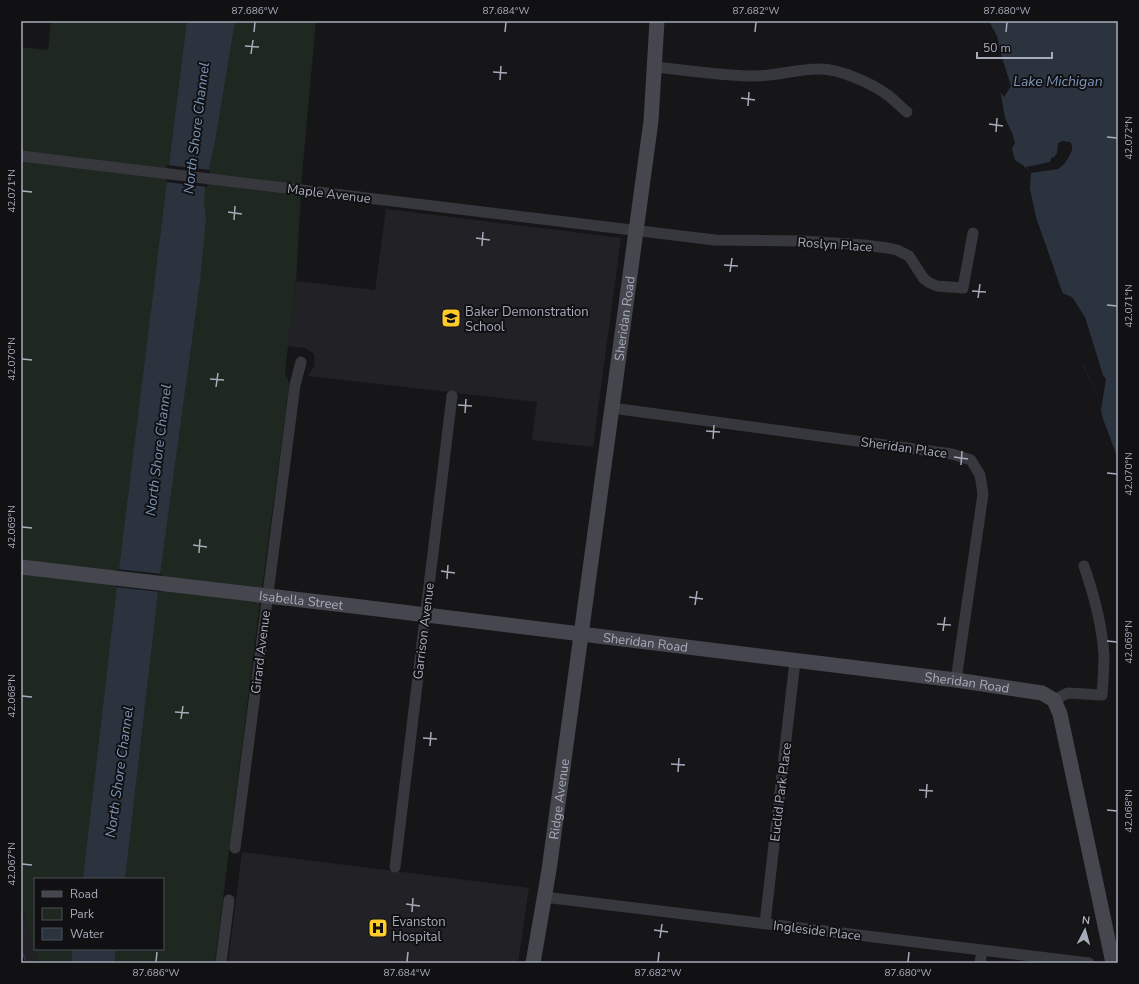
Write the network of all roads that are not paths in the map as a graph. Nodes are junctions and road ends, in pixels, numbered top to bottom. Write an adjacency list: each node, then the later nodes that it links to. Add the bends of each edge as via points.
1 (657, 21): 2 (street, Sheridan Road)
2 (654, 66): 3 (street, via 722,75 755,76 818,69 835,70 880,90); 5 (street, Sheridan Road, via 651,120)
3 (907, 112)
4 (21, 156): 5 (street, Maple Avenue)
5 (636, 231): 6 (street, Roslyn Place, via 715,240 803,241 888,248 909,256 930,283 963,288); 9 (street, Sheridan Road)
6 (973, 233)
7 (301, 362): 12 (street, Girard Avenue, via 295,385)
8 (452, 396): 13 (street, Garrison Avenue)
9 (612, 408): 14 (street, Sheridan Road); 16 (street, Sheridan Place, via 952,454 971,460 980,476 983,494)
10 (1084, 566): 17 (street, via 1095,597 1101,630 1104,654 1102,695 1068,693)
11 (21, 567): 12 (street, Isabella Street)
12 (267, 596): 13 (street, Isabella Street); 18 (street, Girard Avenue)
13 (425, 615): 14 (street, Isabella Street); 19 (street, Garrison Avenue)
14 (581, 635): 15 (street, Sheridan Road); 20 (street, Ridge Avenue)
15 (795, 661): 16 (street, Sheridan Road); 22 (street, Euclid Park Place)
16 (956, 680): 17 (street, Sheridan Road, via 1042,693)
17 (1054, 700): 28 (street, via 1060,714)
18 (235, 848)
19 (395, 867)
20 (544, 896): 22 (street, Ingleside Place); 25 (street, Ridge Avenue)
21 (229, 900): 24 (street)
22 (765, 923): 23 (street, Ingleside Place)
23 (982, 951): 26 (street); 27 (street, Ingleside Place)
24 (221, 963)
25 (533, 963)
26 (980, 963)
27 (1089, 963)
28 (1113, 963)

